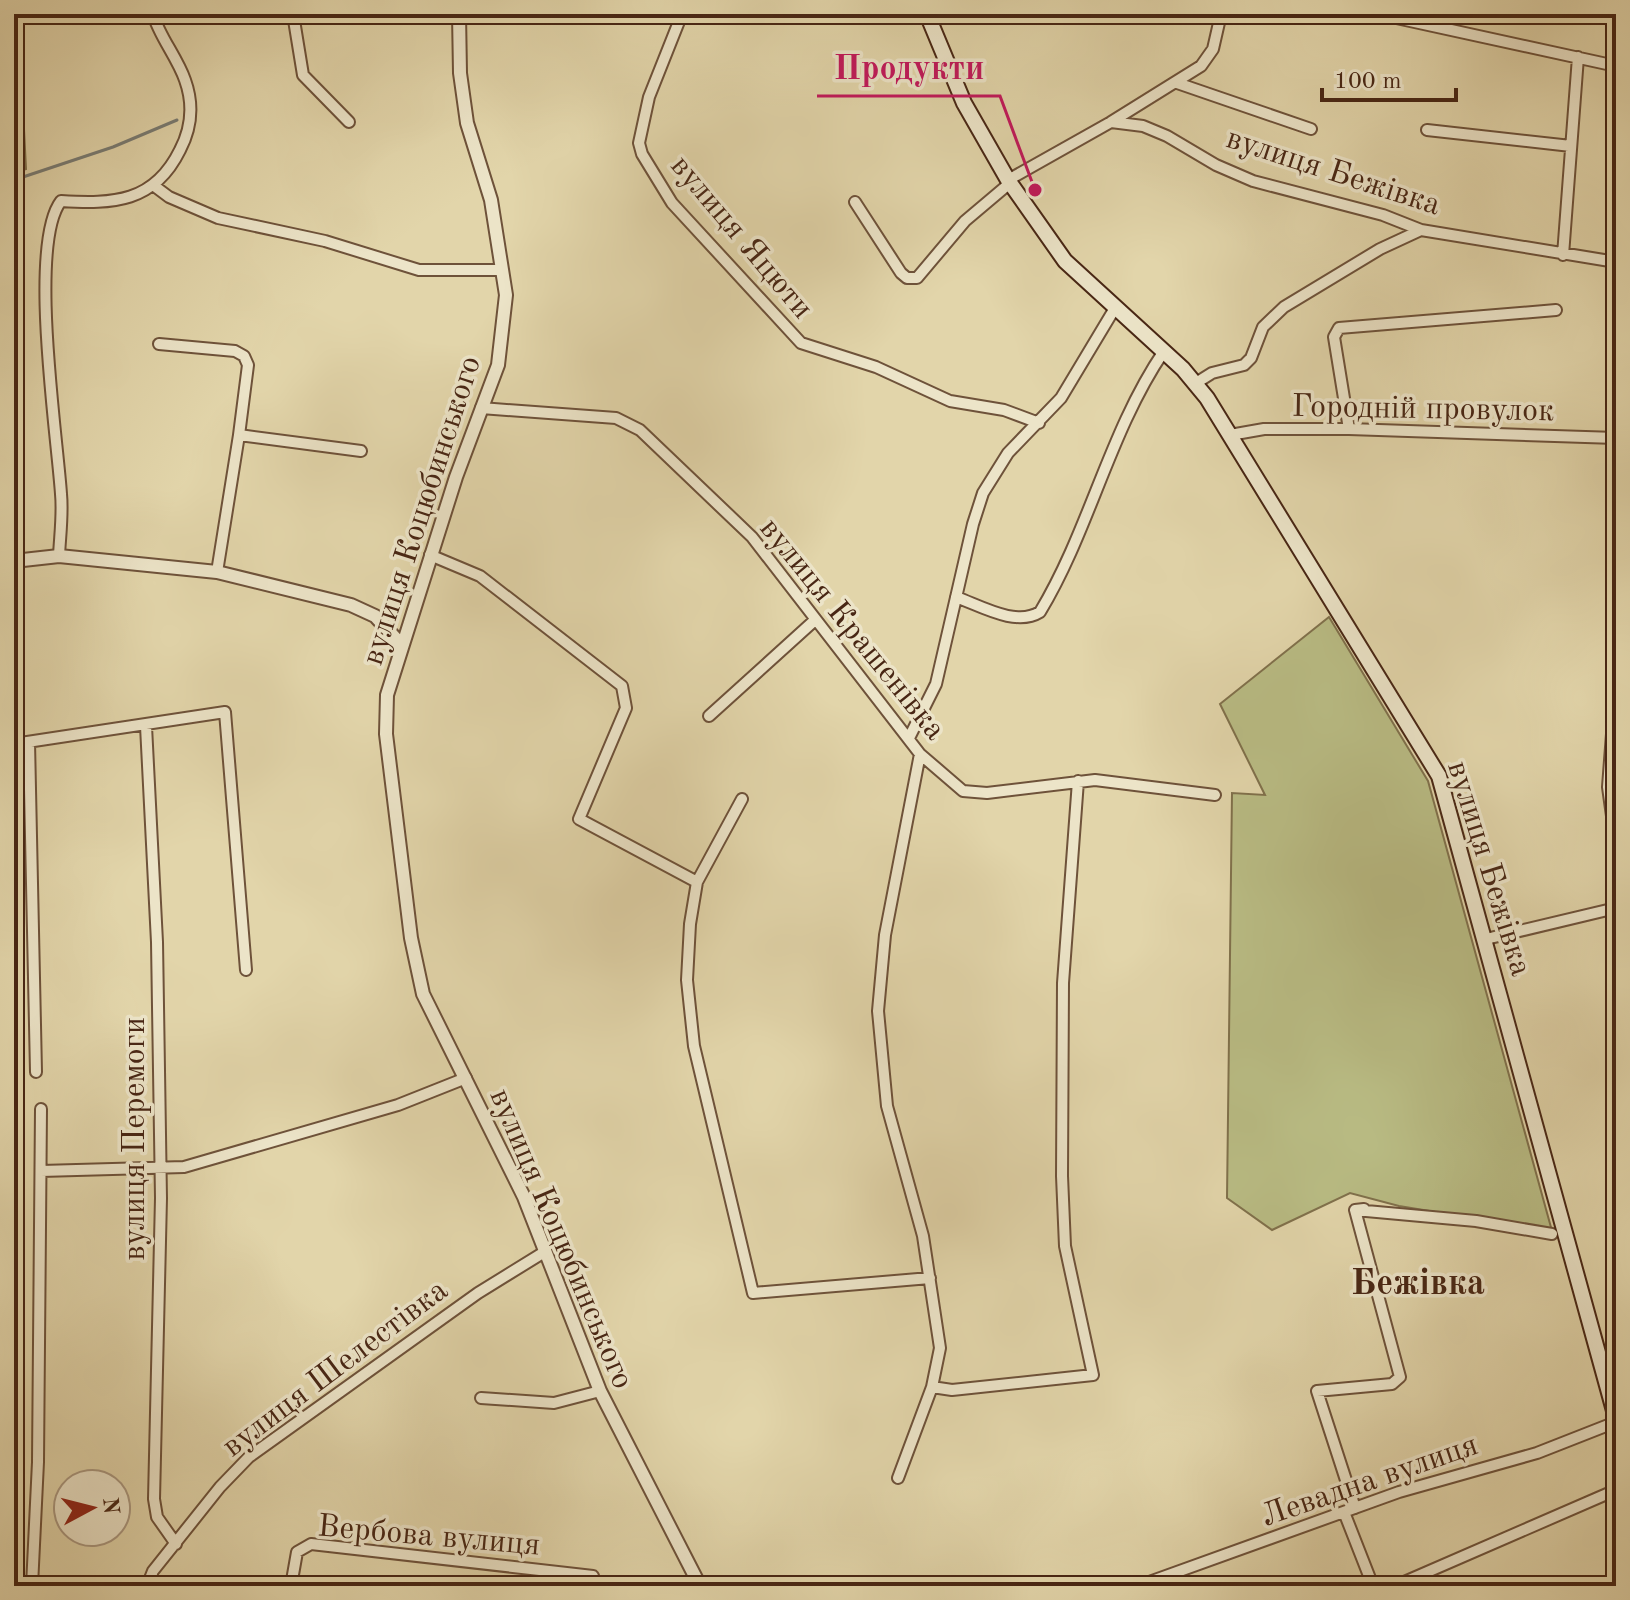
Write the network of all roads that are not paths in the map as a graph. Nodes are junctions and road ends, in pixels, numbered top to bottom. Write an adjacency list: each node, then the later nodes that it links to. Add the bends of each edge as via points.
1 (153, 14): 17 (street, via 186,82 192,108 186,139 171,168)
2 (293, 14): 11 (street, via 303,75)
3 (459, 14): 22 (street, вулиця Коцюбинського, via 467,123 491,200)
4 (682, 14): 29 (street, вулиця Яцюти, via 649,97 639,143 672,203 801,343 876,367 950,401 1004,410)
5 (927, 14): 16 (main road, вулиця Бежівка, via 964,103)
6 (1221, 14): 10 (street, via 1209,57)
7 (1378, 14): 8 (street)
8 (1578, 57): 9 (street); 15 (street)
9 (1616, 66)
10 (1177, 83): 12 (street); 13 (street)
11 (349, 122)
12 (1111, 122): 16 (street); 19 (street, вулиця Бежівка, via 1143,126 1253,181)
13 (1311, 129)
14 (1427, 130): 15 (street)
15 (1571, 146): 20 (street)
16 (1009, 182): 18 (street, via 965,221 917,278 901,273); 23 (main road, вулиця Бежівка, via 1065,261)
17 (153, 185): 22 (street, via 218,218 325,241 419,270); 36 (street, via 112,202 61,201 51,213 47,349 62,498)
18 (855, 202)
19 (1421, 230): 20 (street, вулиця Бежівка); 27 (street, via 1284,307 1263,327 1244,365)
20 (1563, 255): 21 (street, вулиця Бежівка)
21 (1616, 262)
22 (502, 270): 28 (street, вулиця Коцюбинського, via 506,295 498,365)
23 (1115, 308): 26 (main road, вулиця Бежівка); 29 (street, via 1061,398)
24 (1556, 310): 30 (street, via 1339,328 1334,337)
25 (159, 344): 31 (street, via 244,356 248,365)
26 (1164, 351): 27 (main road, вулиця Бежівка); 39 (street, via 1115,436 1109,464 1040,612 1016,618)
27 (1196, 383): 32 (main road, вулиця Бежівка)
28 (481, 408): 35 (street, вулиця Коцюбинського); 40 (street, вулиця Крашенівка, via 616,418 640,430 752,537)
29 (1039, 423): 39 (street, via 1008,453 983,493)
30 (1349, 429): 32 (street, Городній провулок, via 1264,429); 33 (street, Городній провулок)
31 (239, 435): 34 (street); 38 (street)
32 (1230, 435): 55 (main road, вулиця Бежівка, via 1439,776)
33 (1616, 438)
34 (361, 451)
35 (430, 555): 41 (street, вулиця Коцюбинського); 53 (street, via 480,576 622,686 626,708 579,819)
36 (59, 556): 37 (street); 38 (street)
37 (14, 561)
38 (217, 572): 41 (street, via 351,605 375,616)
39 (956, 597): 45 (street, via 936,684)
40 (815, 620): 43 (street); 45 (street, вулиця Крашенівка)
41 (400, 643): 58 (street, вулиця Коцюбинського, via 387,695 386,734 411,938 423,994)
42 (1616, 681): 52 (street, via 1608,787)
43 (709, 716)
44 (146, 726): 46 (street); 56 (street, via 225,712); 60 (street, вулиця Перемоги, via 157,928)
45 (909, 738): 48 (street, вулиця Крашенівка)
46 (29, 742): 47 (street); 57 (street)
47 (14, 744)
48 (920, 754): 49 (street, вулиця Крашенівка, via 952,785 975,793); 64 (street, via 885,935 878,1011 887,1106)
49 (1078, 781): 50 (street, вулиця Крашенівка); 65 (street, via 1063,983 1062,1176 1065,1246 1093,1375 952,1390)
50 (1215, 795)
51 (742, 799): 53 (street)
52 (1616, 845)
53 (697, 882): 64 (street, via 687,980 694,1046 753,1293)
54 (1616, 908): 55 (street)
55 (1486, 939): 68 (main road, вулиця Бежівка)
56 (246, 970)
57 (36, 1072)
58 (466, 1078): 60 (street, via 398,1105 207,1161); 63 (street, вулиця Коцюбинського)
59 (41, 1109): 61 (street)
60 (161, 1169): 61 (street); 72 (street, вулиця Перемоги, via 154,1499 157,1517)
61 (41, 1171): 74 (street)
62 (1552, 1234): 71 (street, via 1359,1209 1400,1377 1392,1384 1317,1391)
63 (546, 1251): 66 (street, вулиця Коцюбинського); 72 (street, вулиця Шелестівка, via 478,1293 249,1457)
64 (930, 1278): 65 (street, via 940,1348)
65 (932, 1387): 69 (street)
66 (600, 1391): 67 (street, via 554,1403); 77 (street, вулиця Коцюбинського)
67 (481, 1398)
68 (1616, 1420): 71 (street, Левадна вулиця, via 1537,1453)
69 (898, 1478)
70 (1616, 1490): 80 (street)
71 (1349, 1510): 78 (street, Левадна вулиця); 79 (street)
72 (176, 1544): 75 (street, вулиця Шелестівка)
73 (593, 1576): 76 (street, Вербова вулиця, via 311,1544 297,1552)
74 (32, 1586)
75 (147, 1586)
76 (291, 1586)
77 (700, 1586)
78 (1138, 1586)
79 (1373, 1586)
80 (1395, 1586)

